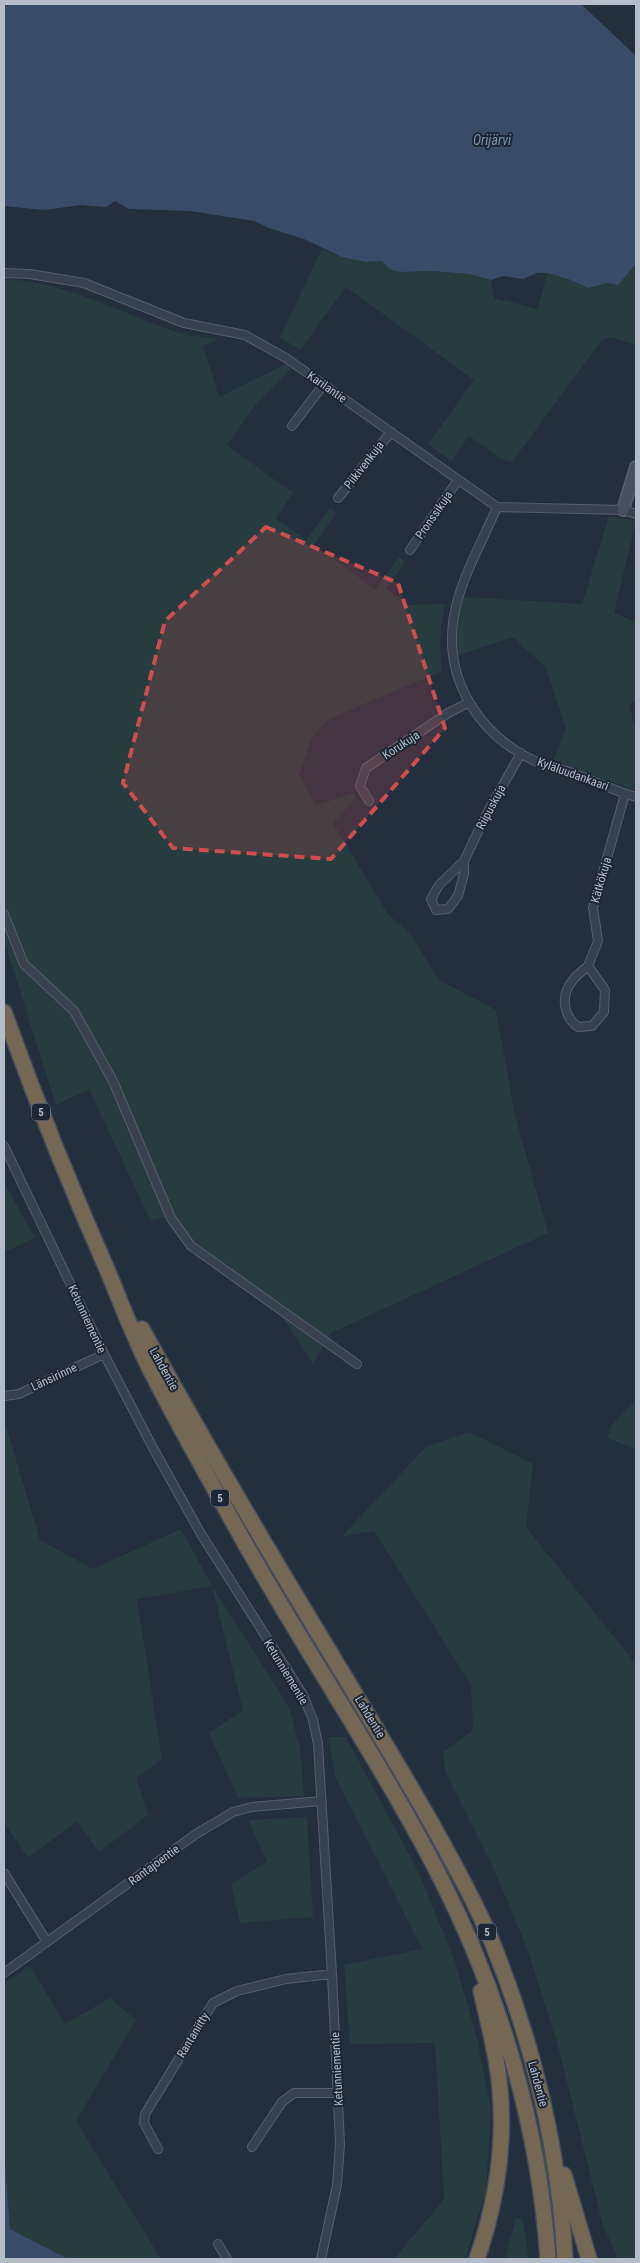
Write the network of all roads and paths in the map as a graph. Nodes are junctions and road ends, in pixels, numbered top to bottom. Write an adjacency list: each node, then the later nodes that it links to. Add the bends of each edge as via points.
1 (4, 273): 2 (street, Karilantie, via 84,283 184,323 245,335 271,348)
2 (324, 384): 3 (street); 4 (street, Karilantie)
3 (292, 426)
4 (390, 432): 6 (street, Karilantie); 7 (street, Piikivenkuja)
5 (636, 467): 9 (street)
6 (458, 480): 8 (street, Karilantie); 11 (street, Pronssikuja)
7 (338, 498)
8 (497, 507): 9 (street); 12 (street, Kyläluudankaari, via 476,549 454,616 451,641 455,673)
9 (623, 510): 10 (street)
10 (636, 514)
11 (410, 550)
12 (468, 703): 13 (street, Kyläluudankaari, via 486,725); 16 (street, Korukuja, via 366,768 360,786)
13 (521, 753): 14 (street, Kyläluudankaari, via 536,762); 17 (street, Riipuskuja)
14 (625, 794): 15 (street, Kyläluudankaari); 19 (street, Kätkökuja, via 593,908 598,941)
15 (636, 797)
16 (369, 801)
17 (464, 861): 17 (street, Riipuskuja, via 458,896 448,909 436,910 431,899 438,885)
18 (4, 914): 24 (street, via 24,964 74,1011 112,1081 171,1218 191,1246)
19 (588, 966): 19 (street, Kätkökuja, via 605,990 604,1012 592,1026 578,1027 570,1021 565,998 572,981)
20 (4, 1012): 22 (highway, Lahdentie / 5)
21 (4, 1146): 23 (street, Ketunniementie)
22 (81, 1211): 29 (highway, Lahdentie / 5, via 152,1374 249,1550 383,1772 438,1873); 33 (highway, Lahdentie / 5, via 167,1375 455,1867 491,1940 521,2019)
23 (104, 1354): 25 (street, Länsirinne, via 19,1394); 26 (street, Ketunniementie, via 201,1534 303,1695 318,1744)
24 (357, 1364)
25 (4, 1396)
26 (322, 1801): 28 (street, Rantajoentie, via 252,1807 233,1812 196,1834); 31 (street, Ketunniementie)
27 (4, 1873): 28 (street)
28 (47, 1942): 30 (street, Rantajoentie)
29 (471, 1945): 39 (highway, via 496,2059 501,2104 496,2190); 40 (highway, Lahdentie / 5, via 504,2029 527,2118 540,2183)
30 (4, 1974)
31 (332, 1974): 32 (street, Ketunniementie); 35 (street, Rantaniitty, via 286,1979 237,1992 213,2003 145,2114 144,2122)
32 (338, 2093): 34 (street, via 294,2093 288,2096); 38 (street, Ketunniementie, via 340,2144 336,2185)
33 (546, 2114): 41 (highway, Lahdentie / 5, via 559,2193); 42 (highway)
34 (252, 2147)
35 (158, 2149)
36 (218, 2244): 37 (street)
37 (227, 2259)
38 (321, 2259)
39 (477, 2259)
40 (548, 2259)
41 (565, 2259)
42 (588, 2259)

